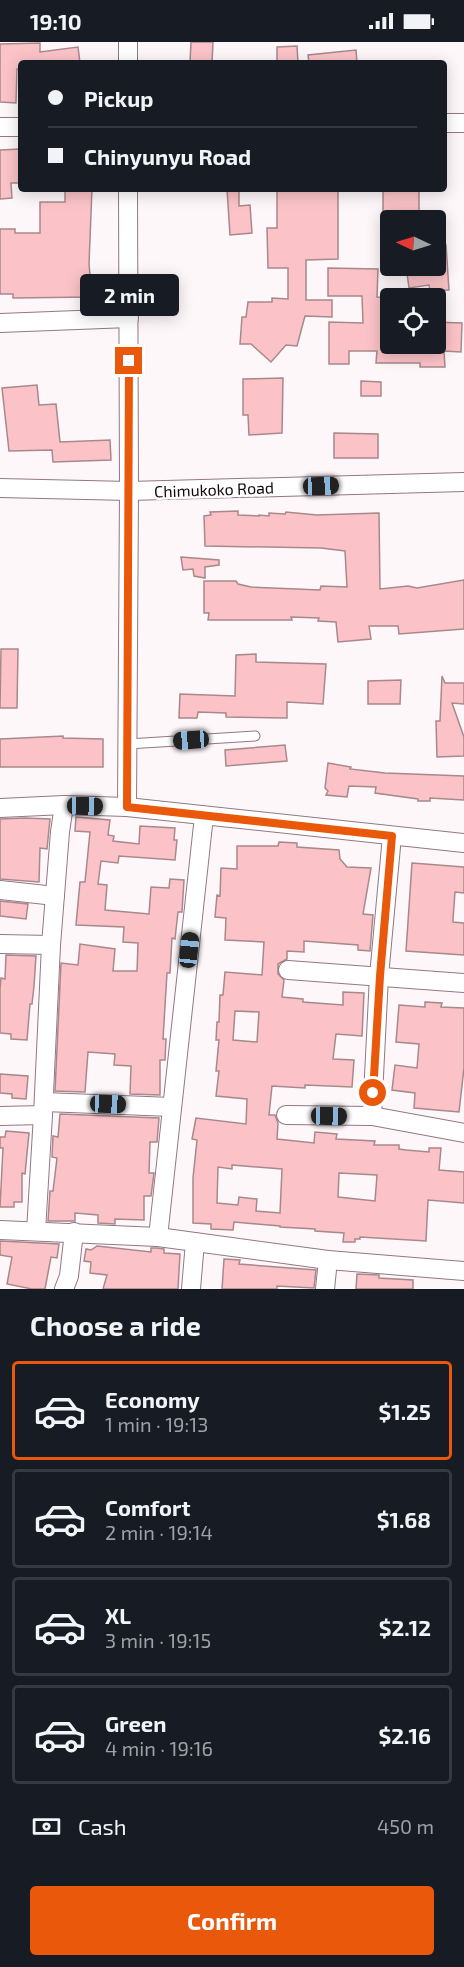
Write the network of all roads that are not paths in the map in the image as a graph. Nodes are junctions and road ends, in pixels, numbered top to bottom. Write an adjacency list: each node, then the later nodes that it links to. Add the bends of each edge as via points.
1 (128, 42): 2 (street)
2 (128, 60)
3 (447, 123): 4 (street)
4 (464, 123)
5 (0, 127): 6 (street)
6 (18, 127)
7 (128, 192): 8 (street)
8 (129, 318): 9 (street); 12 (street)
9 (0, 323)
10 (464, 482): 12 (street, Chimukoko Road)
11 (0, 489): 12 (street, Chimukoko Road)
12 (129, 491): 14 (street)
13 (255, 736): 14 (lane)
14 (128, 744): 16 (street)
15 (64, 805): 16 (street); 17 (street); 22 (street)
16 (127, 807): 18 (street)
17 (0, 808)
18 (204, 816): 19 (street); 28 (street)
19 (392, 836): 20 (street); 26 (street)
20 (464, 843)
21 (0, 890): 22 (street)
22 (55, 896): 24 (street)
23 (0, 944): 24 (street)
24 (51, 945): 29 (street)
25 (288, 970): 26 (street)
26 (380, 976): 27 (street); 32 (street)
27 (464, 983)
28 (172, 1107): 29 (street); 37 (street)
29 (44, 1108): 31 (street); 35 (street)
30 (286, 1115): 32 (street)
31 (0, 1116)
32 (372, 1116): 33 (street)
33 (464, 1133)
34 (0, 1230): 35 (street)
35 (36, 1231): 36 (street)
36 (74, 1232): 37 (street); 41 (street)
37 (158, 1237): 38 (street)
38 (195, 1242): 39 (street); 42 (street)
39 (328, 1260): 40 (street); 43 (street)
40 (464, 1271)
41 (64, 1289)
42 (191, 1289)
43 (326, 1289)

